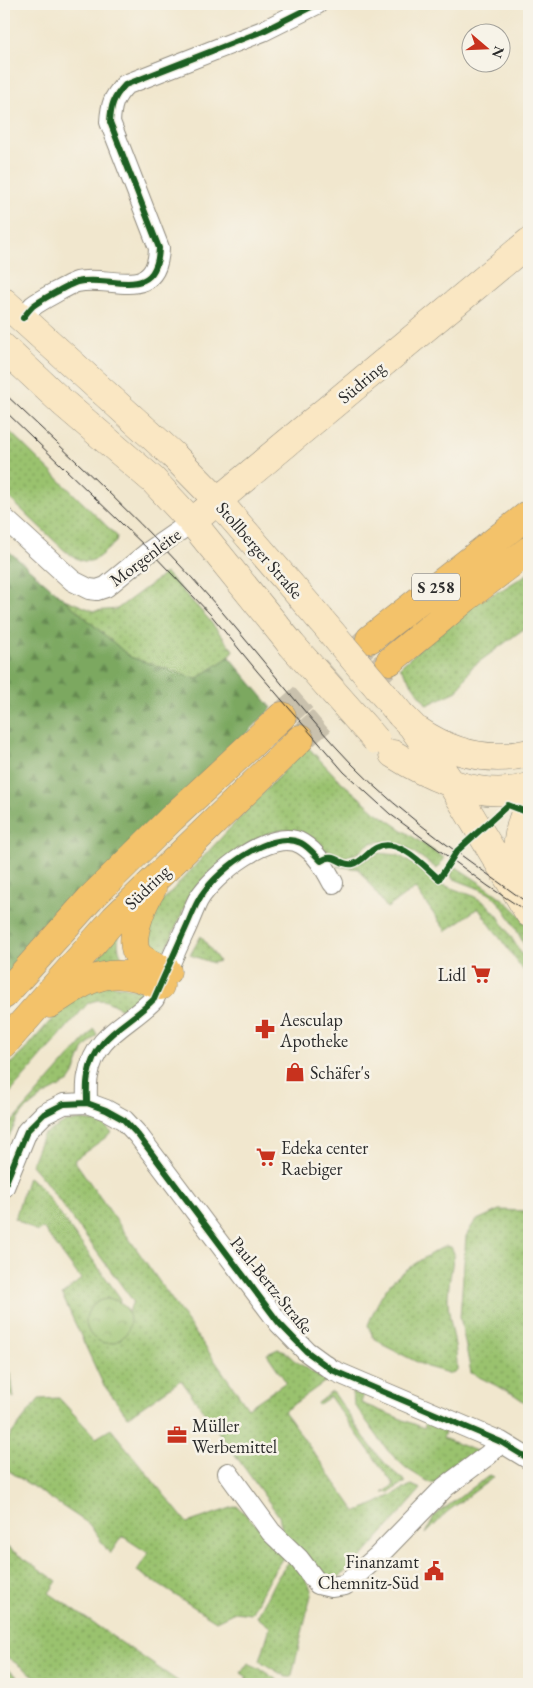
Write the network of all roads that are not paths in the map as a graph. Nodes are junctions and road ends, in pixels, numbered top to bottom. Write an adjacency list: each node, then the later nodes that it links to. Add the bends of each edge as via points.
1 (317, 4): 3 (street, via 263,31 125,84 111,106 110,122 159,248 158,262 142,282 75,282 33,306)
2 (529, 242): 5 (main road, Südring)
3 (13, 310): 5 (main road, Stollberger Straße, via 174,456)
4 (4, 348): 8 (main road, Stollberger Straße, via 153,480)
5 (218, 501): 8 (main road, Südring); 13 (main road, Stollberger Straße, bridge)
6 (529, 514): 10 (main road, S 258)
7 (4, 518): 8 (street, Morgenleite, via 73,582 97,590 106,587 150,550)
8 (192, 522): 18 (main road, Stollberger Straße, bridge, via 290,643 385,747 432,776)
9 (529, 550): 11 (main road, S 258)
10 (370, 639)
11 (390, 662)
12 (282, 716): 24 (main road, Südring, via 90,899)
13 (406, 720): 16 (main road, via 435,742 454,751); 18 (main road, Stollberger Straße)
14 (300, 739): 20 (main road, Südring)
15 (529, 753): 16 (main road)
16 (497, 757): 18 (main road, via 468,765 458,773)
17 (529, 787): 18 (main road, Stollberger Straße)
18 (450, 794): 22 (main road, Stollberger Straße, via 479,832)
19 (529, 807): 22 (main road, via 520,832 517,854)
20 (170, 864): 23 (main road, via 143,908 134,944 139,956); 25 (main road, Südring, via 115,918)
21 (333, 883): 23 (street, via 321,861 301,843 284,840 249,853 211,883 198,900)
22 (522, 902)
23 (163, 978): 25 (main road, via 108,975 71,991); 27 (street, via 149,1004 103,1040 87,1077)
24 (4, 995)
25 (22, 1024): 26 (main road, Südring)
26 (4, 1044)
27 (87, 1103): 28 (street, Paul-Bertz-Straße, via 64,1104 44,1114 27,1131); 29 (street, Paul-Bertz-Straße, via 124,1120 279,1323 306,1351 332,1370)
28 (4, 1187)
29 (501, 1442): 30 (street, Paul-Bertz-Straße); 31 (street, via 445,1487 345,1585 332,1587 318,1584 299,1559 271,1532)
30 (529, 1459)
31 (228, 1473)

